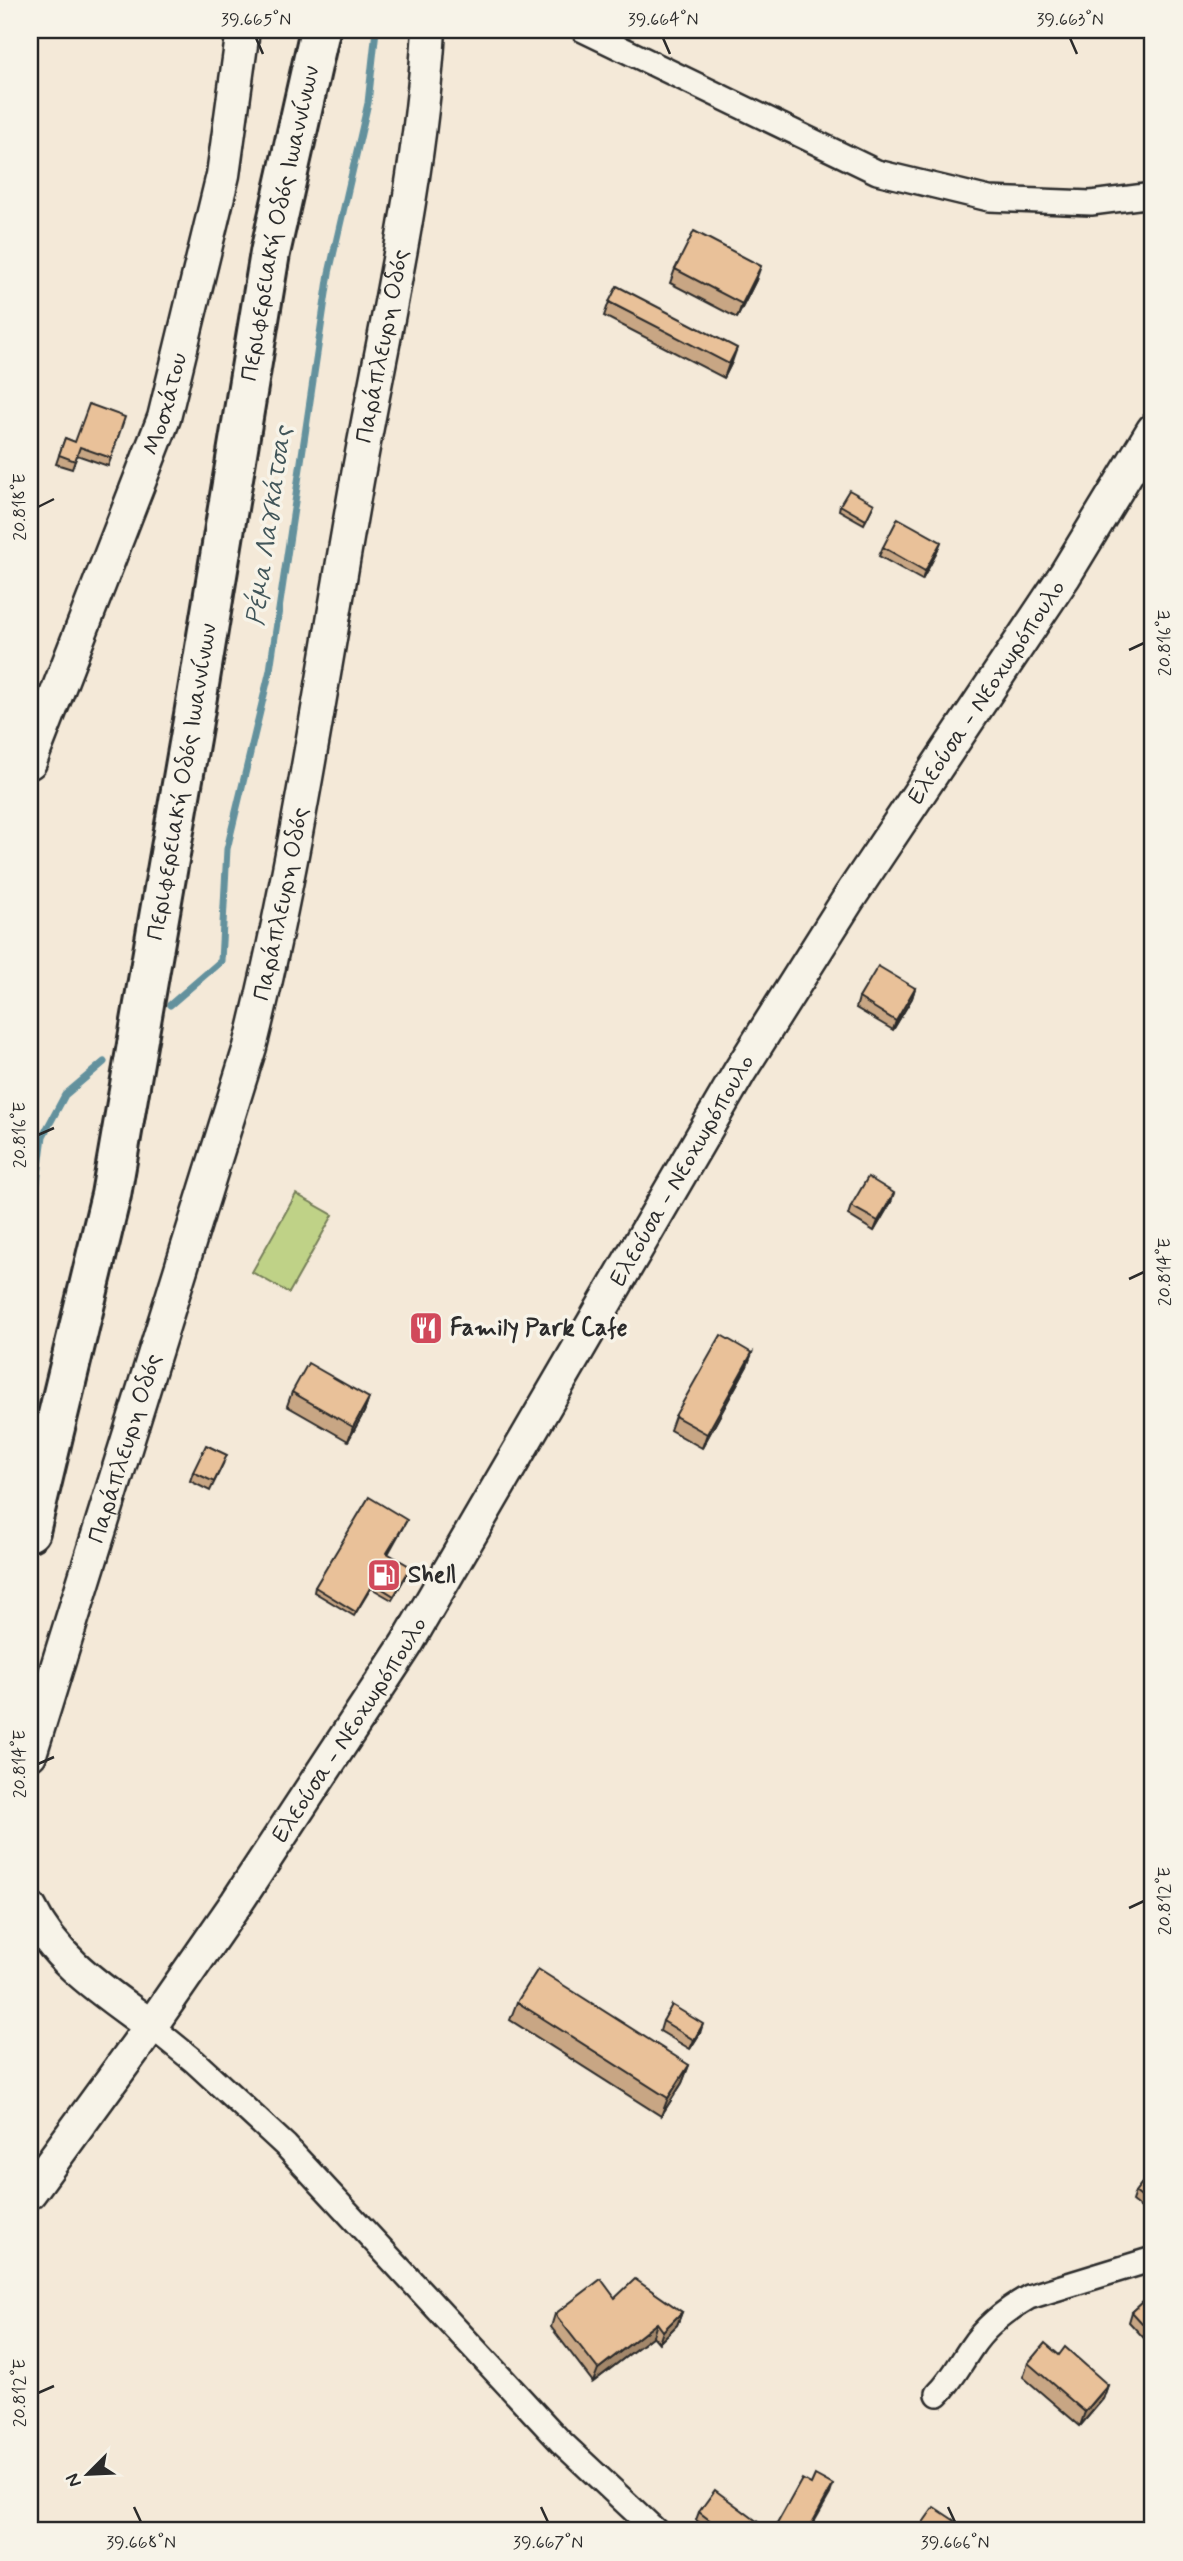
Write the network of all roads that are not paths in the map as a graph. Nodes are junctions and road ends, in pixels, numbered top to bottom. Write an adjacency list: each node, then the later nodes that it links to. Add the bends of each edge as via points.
1 (243, 30): 7 (street, Μοσχάτου, via 223,175 164,418)
2 (320, 30): 8 (highway, Περιφερειακή Οδός Ιωαννίνων, via 270,253 111,1195)
3 (429, 30): 9 (street, Παράπλευρη Οδός, via 405,228 262,996)
4 (583, 30): 5 (street, via 877,172 989,198 1091,204)
5 (1153, 195)
6 (1153, 430): 11 (street, Ελεούσα - Νεοχωρόπουλο, via 1072,564 849,898 740,1071 406,1645)
7 (30, 762)
8 (30, 1531)
9 (30, 1754)
10 (30, 1908): 11 (street, via 62,1956)
11 (151, 2026): 12 (street, Ελεούσα - Νεοχωρόπουλο); 15 (street, via 286,2146 560,2441)
12 (30, 2192)
13 (1153, 2259): 14 (street, via 1017,2303 978,2338)
14 (938, 2394)
15 (656, 2531)

